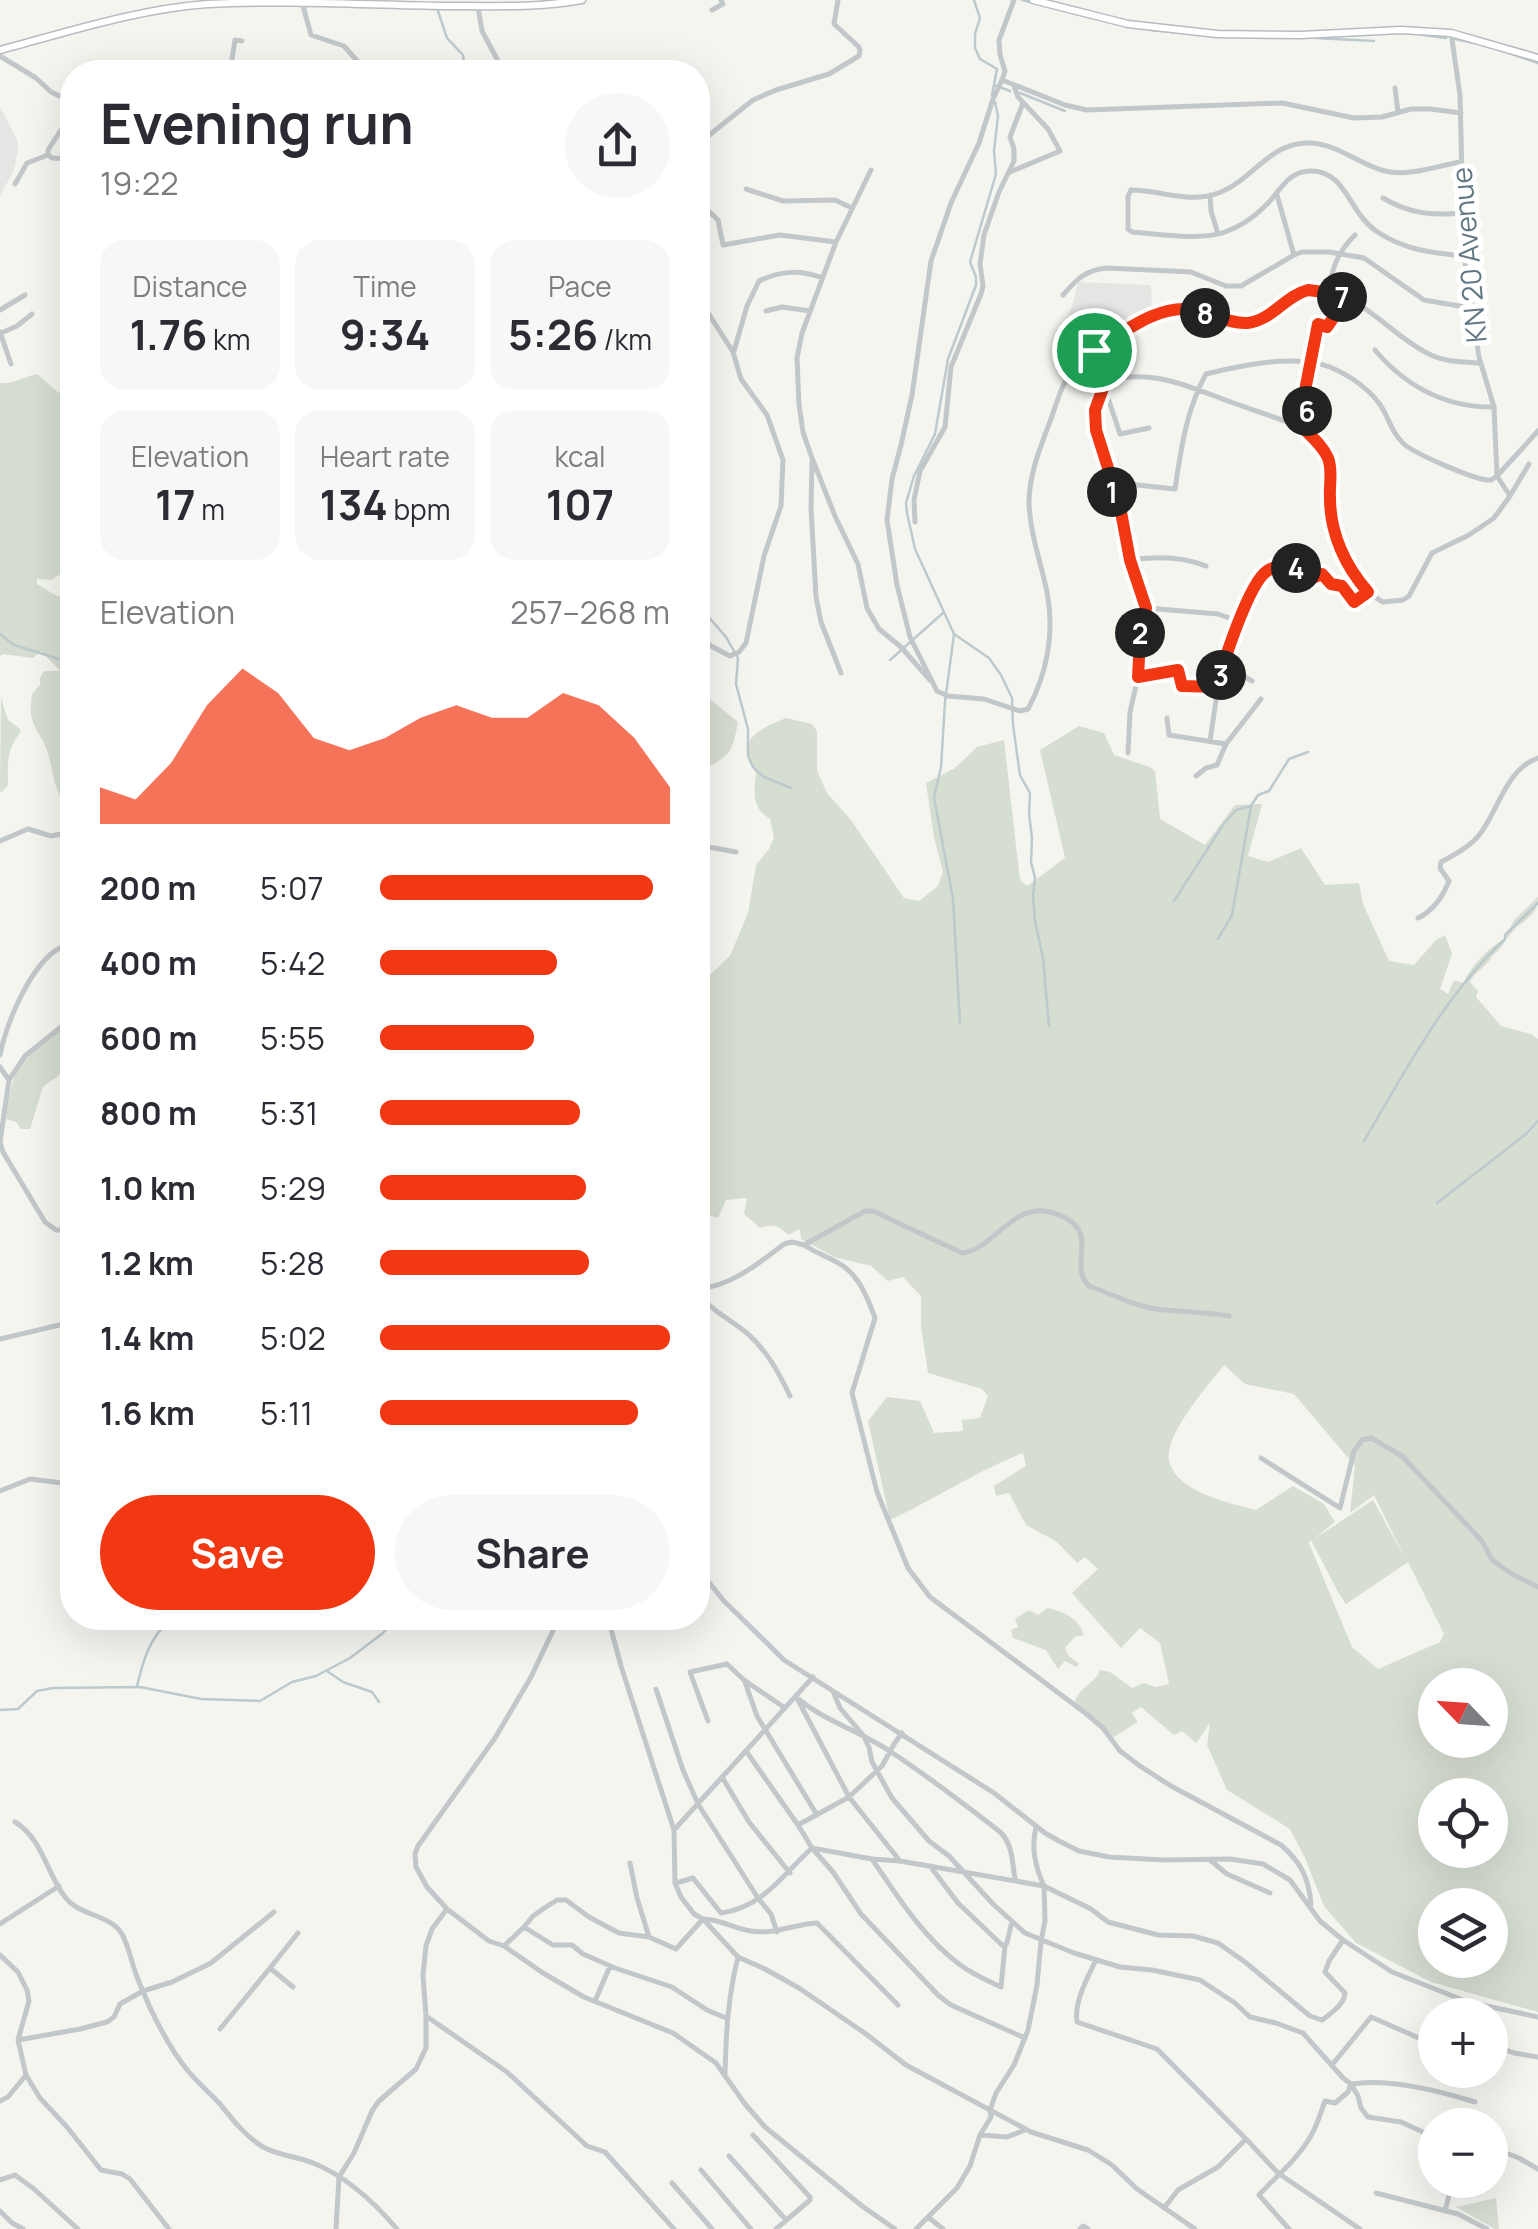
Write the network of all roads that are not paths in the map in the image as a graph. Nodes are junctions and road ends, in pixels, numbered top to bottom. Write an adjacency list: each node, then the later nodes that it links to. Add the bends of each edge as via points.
1 (582, 0): 9 (main road)
2 (838, 0): 26 (street, via 834,24 858,46 859,56 829,74 753,100)
3 (1014, 0): 20 (street, via 1000,40 1005,71)
4 (1033, 0): 11 (main road, via 1128,24 1200,32)
5 (313, 1): 6 (main road); 8 (main road)
6 (302, 2): 13 (main road, via 158,10); 16 (street, via 311,35 344,46)
7 (724, 2): 10 (street)
8 (464, 3): 9 (main road)
9 (478, 7): 17 (street)
10 (712, 10)
11 (1451, 32): 14 (main road); 24 (street, KN 20 Avenue)
12 (242, 41): 15 (street, via 235,40)
13 (0, 53): 21 (street)
14 (1538, 58)
15 (232, 60)
16 (357, 60)
17 (498, 60)
18 (1014, 86): 20 (street); 22 (street); 23 (street, via 1088,110 1282,103 1354,118)
19 (1396, 88): 23 (street)
20 (997, 89): 86 (street, via 935,246 888,498 890,549 911,640)
21 (60, 96)
22 (1023, 103): 31 (street, via 1010,137); 31 (street, via 1060,152)
23 (1398, 112): 24 (street)
24 (1460, 112): 29 (street, KN 20 Avenue)
25 (60, 129): 27 (street)
26 (710, 134)
27 (48, 156): 28 (street); 32 (street, via 27,162)
28 (60, 158)
29 (1460, 162): 35 (street, via 1395,173 1327,146 1297,144); 39 (street, KN 20 Avenue)
30 (871, 170): 37 (street)
31 (1010, 172): 75 (street, via 987,224 981,294 951,367 945,427 920,471)
32 (15, 184)
33 (746, 188): 37 (street, via 783,201 835,200)
34 (1277, 194): 40 (street, via 1255,215); 44 (street); 45 (street, via 1293,175 1324,172 1339,182 1361,219 1388,239 1416,251)
35 (1210, 195): 40 (street); 40 (street, via 1131,190 1128,229)
36 (1383, 198): 39 (street, via 1422,214)
37 (852, 208): 42 (street)
38 (710, 212): 42 (street, via 723,245 780,236)
39 (1463, 213): 45 (street, KN 20 Avenue)
40 (1218, 234)
41 (1355, 235): 43 (street)
42 (836, 242): 46 (street)
43 (1339, 254): 44 (street); 47 (street); 51 (street, via 1364,258 1424,300)
44 (1294, 255): 49 (street, via 1241,286 1191,272 1107,268 1084,273)
45 (1464, 256): 51 (street, KN 20 Avenue)
46 (823, 278): 54 (street); 60 (street, via 796,271 760,280)
47 (1328, 292): 50 (street); 58 (street, via 1300,292 1248,323 1168,310)
48 (25, 295): 52 (street)
49 (1064, 295)
50 (1351, 300): 61 (street, via 1327,327 1318,324); 62 (street, via 1427,353)
51 (1471, 308): 62 (street, KN 20 Avenue)
52 (0, 310)
53 (766, 311): 54 (street)
54 (810, 311): 70 (street, via 797,383)
55 (32, 314): 57 (street)
56 (710, 315): 60 (street)
57 (0, 332): 63 (street)
58 (1094, 350): 64 (street); 86 (street, via 1067,375 1032,477 1030,516 1051,618 1035,696 1020,711 945,696)
59 (1375, 350): 66 (street, via 1421,389)
60 (734, 352): 81 (street, via 783,460 780,510 746,642 735,654)
61 (1310, 362): 65 (street, via 1208,373); 68 (street); 72 (street, via 1370,392 1396,436 1413,450 1482,479)
62 (1480, 363): 66 (street, KN 20 Avenue)
63 (11, 364)
64 (1105, 382): 65 (street, via 1143,375); 67 (street, via 1120,434); 73 (street, via 1095,419)
65 (1198, 388): 68 (street); 73 (street, via 1174,490)
66 (1494, 407): 72 (street, KN 20 Avenue)
67 (1150, 428)
68 (1303, 428): 78 (street, via 1330,463 1335,537)
69 (1538, 431): 72 (street)
70 (812, 458): 83 (street, via 816,597); 86 (street, via 858,564 867,608)
71 (1529, 464): 74 (street)
72 (1497, 476): 74 (street)
73 (1112, 486): 76 (street)
74 (1510, 496): 78 (street, via 1494,518 1432,553 1409,596 1383,602)
75 (915, 522)
76 (1130, 560): 77 (street, via 1168,556); 79 (street)
77 (1206, 566)
78 (1368, 592): 80 (street, via 1354,602 1340,584 1320,574 1308,580 1290,563 1264,572)
79 (1146, 608): 80 (street); 84 (street)
80 (1238, 621): 82 (street)
81 (710, 645)
82 (1224, 665): 85 (street); 87 (street)
83 (841, 673)
84 (1138, 677): 87 (street, via 1178,670 1182,686); 92 (street)
85 (1252, 681)
86 (932, 682)
87 (1218, 687): 90 (street)
88 (1262, 699): 91 (street)
89 (1167, 718): 90 (street, via 1169,736)
90 (1210, 740): 91 (street)
91 (1226, 744): 94 (street, via 1217,765)
92 (1128, 753)
93 (1538, 758): 99 (street, via 1518,770 1476,839 1441,862 1449,881)
94 (1196, 776)
95 (60, 834): 96 (street, via 28,829)
96 (0, 840)
97 (710, 848): 98 (street)
98 (736, 852)
99 (1418, 918)
100 (60, 948): 102 (street, via 34,973)
101 (60, 1028): 104 (street, via 25,1056)
102 (0, 1055)
103 (0, 1067): 104 (street)
104 (9, 1080): 105 (street, via 3,1152 46,1222)
105 (60, 1230)
106 (804, 1246): 107 (street, via 788,1242); 109 (street, via 869,1210 969,1253 1032,1211 1051,1212 1080,1230 1081,1271 1090,1286 1158,1309); 155 (street, via 848,1270 873,1312 852,1394 877,1492 908,1568 930,1597 1103,1728 1126,1757 1281,1845 1306,1876)
107 (710, 1287)
108 (710, 1306): 112 (street, via 751,1336)
109 (1228, 1316)
110 (60, 1325): 111 (street)
111 (0, 1339)
112 (790, 1396)
113 (1261, 1458): 117 (street, via 1340,1508 1354,1452 1371,1438 1402,1456 1492,1560)
114 (60, 1483): 115 (street, via 30,1479)
115 (0, 1491)
116 (710, 1584): 120 (street, via 784,1660)
117 (1538, 1586)
118 (553, 1630): 156 (street, via 495,1738 414,1854 420,1876)
119 (611, 1630): 140 (street)
120 (814, 1678): 122 (street); 124 (street)
121 (744, 1680): 125 (street); 126 (street, via 727,1664 690,1672); 127 (street)
122 (832, 1688): 128 (street); 129 (street)
123 (656, 1689): 135 (street)
124 (796, 1696): 125 (street); 128 (street); 134 (street)
125 (785, 1708): 127 (street)
126 (708, 1722)
127 (766, 1729): 130 (street); 136 (street)
128 (863, 1734): 131 (street); 132 (street)
129 (902, 1734): 131 (street); 139 (street)
130 (746, 1751): 133 (street); 138 (street)
131 (891, 1752): 132 (street); 149 (street, via 1006,1837)
132 (876, 1771): 134 (street); 148 (street, via 929,1841)
133 (722, 1777): 135 (street); 147 (street)
134 (849, 1796): 136 (street); 144 (street)
135 (698, 1804): 140 (street); 154 (street)
136 (817, 1815): 138 (street)
137 (15, 1822): 151 (street, via 36,1843)
138 (798, 1825): 141 (street)
139 (1036, 1826): 142 (street, via 1079,1851 1109,1857); 152 (street, via 1035,1864)
140 (674, 1830): 150 (street)
141 (812, 1848): 143 (street); 147 (street); 183 (street, via 862,1914 939,1996)
142 (1208, 1858): 153 (street); 155 (street, via 1276,1869)
143 (872, 1859): 144 (street); 168 (street, via 907,1910 956,1962 1001,1987)
144 (900, 1861): 146 (street)
145 (630, 1864): 164 (street)
146 (930, 1866): 148 (street); 168 (street, via 958,1903)
147 (790, 1872): 154 (street)
148 (963, 1872): 149 (street); 159 (street)
149 (1015, 1880): 152 (street)
150 (675, 1883): 154 (street, via 694,1878 721,1913); 158 (street, via 680,1898)
151 (60, 1886): 160 (street); 175 (street, via 80,1910 122,1934)
152 (1044, 1886): 165 (street, via 1108,1922 1218,1944 1322,2020 1346,1993 1325,1972); 166 (street)
153 (1270, 1893)
154 (758, 1898): 162 (street)
155 (1311, 1907): 165 (street)
156 (447, 1910): 167 (street); 178 (street, via 426,1946)
157 (274, 1912): 175 (street, via 212,1964)
158 (703, 1920): 162 (street); 164 (street, via 676,1950); 170 (street)
159 (1012, 1922): 166 (street); 168 (street)
160 (0, 1924)
161 (524, 1927): 164 (street, via 566,1900 619,1934); 167 (street); 172 (street)
162 (777, 1932): 177 (street, via 817,1923)
163 (298, 1933): 173 (street)
164 (649, 1937)
165 (1343, 1940): 179 (street, via 1438,1992)
166 (1040, 1941): 171 (street); 183 (street)
167 (504, 1946): 176 (street)
168 (1006, 1946)
169 (0, 1955): 184 (street, via 18,1972 28,1996)
170 (738, 1957): 180 (street); 193 (street, via 799,1988 906,2066)
171 (1096, 1960): 187 (street, via 1200,1980 1250,2018 1303,2034); 198 (street, via 1078,2004 1078,2022 1156,2049)
172 (610, 1966): 176 (street); 180 (street, via 672,1987)
173 (270, 1968): 174 (street); 181 (street)
174 (293, 1987)
175 (143, 1992): 184 (street, via 120,2004 107,2022); 204 (street, via 187,2070 240,2128 277,2154)
176 (595, 2001): 189 (street, via 674,2033)
177 (898, 2005)
178 (426, 2016): 204 (street, via 420,2064 380,2101); 219 (street, via 507,2072 587,2146 605,2152)
179 (1538, 2017)
180 (726, 2018): 189 (street)
181 (220, 2029)
182 (1418, 2037): 187 (street, via 1371,2017)
183 (1025, 2038): 193 (street)
184 (18, 2040): 188 (street)
185 (1508, 2050): 186 (street)
186 (1538, 2056)
187 (1332, 2065): 190 (street)
188 (26, 2075): 191 (street); 216 (street, via 100,2170 130,2179)
189 (725, 2077): 223 (street, via 765,2127)
190 (1351, 2084): 192 (street, via 1398,2085); 195 (street, via 1368,2117); 203 (street, via 1335,2103 1325,2101 1308,2141)
191 (0, 2101)
192 (1476, 2102)
193 (990, 2110): 194 (street); 197 (street)
194 (1028, 2130): 197 (street); 209 (street, via 1088,2150)
195 (1418, 2130)
196 (753, 2135): 213 (street, via 810,2197)
197 (980, 2135): 212 (street, via 963,2179)
198 (1246, 2138): 203 (street); 209 (street)
199 (1508, 2154): 201 (street)
200 (729, 2156): 213 (street)
201 (1538, 2169)
202 (701, 2170): 221 (street)
203 (1278, 2174): 227 (street, via 1259,2195); 228 (street)
204 (339, 2176): 217 (street); 218 (street)
205 (0, 2180): 215 (street, via 15,2175)
206 (672, 2183): 220 (street)
207 (1376, 2193): 211 (street)
208 (1449, 2198): 211 (street)
209 (1164, 2208): 226 (street)
210 (0, 2210): 214 (street)
211 (1446, 2211): 229 (street)
212 (928, 2218): 224 (street); 225 (street)
213 (786, 2220): 222 (street)
214 (23, 2229)
215 (78, 2229)
216 (169, 2229)
217 (336, 2229)
218 (396, 2229)
219 (674, 2229)
220 (712, 2229)
221 (750, 2229)
222 (776, 2229)
223 (895, 2229)
224 (916, 2229)
225 (943, 2229)
226 (1195, 2229)
227 (1289, 2229)
228 (1360, 2229)
229 (1487, 2229)

